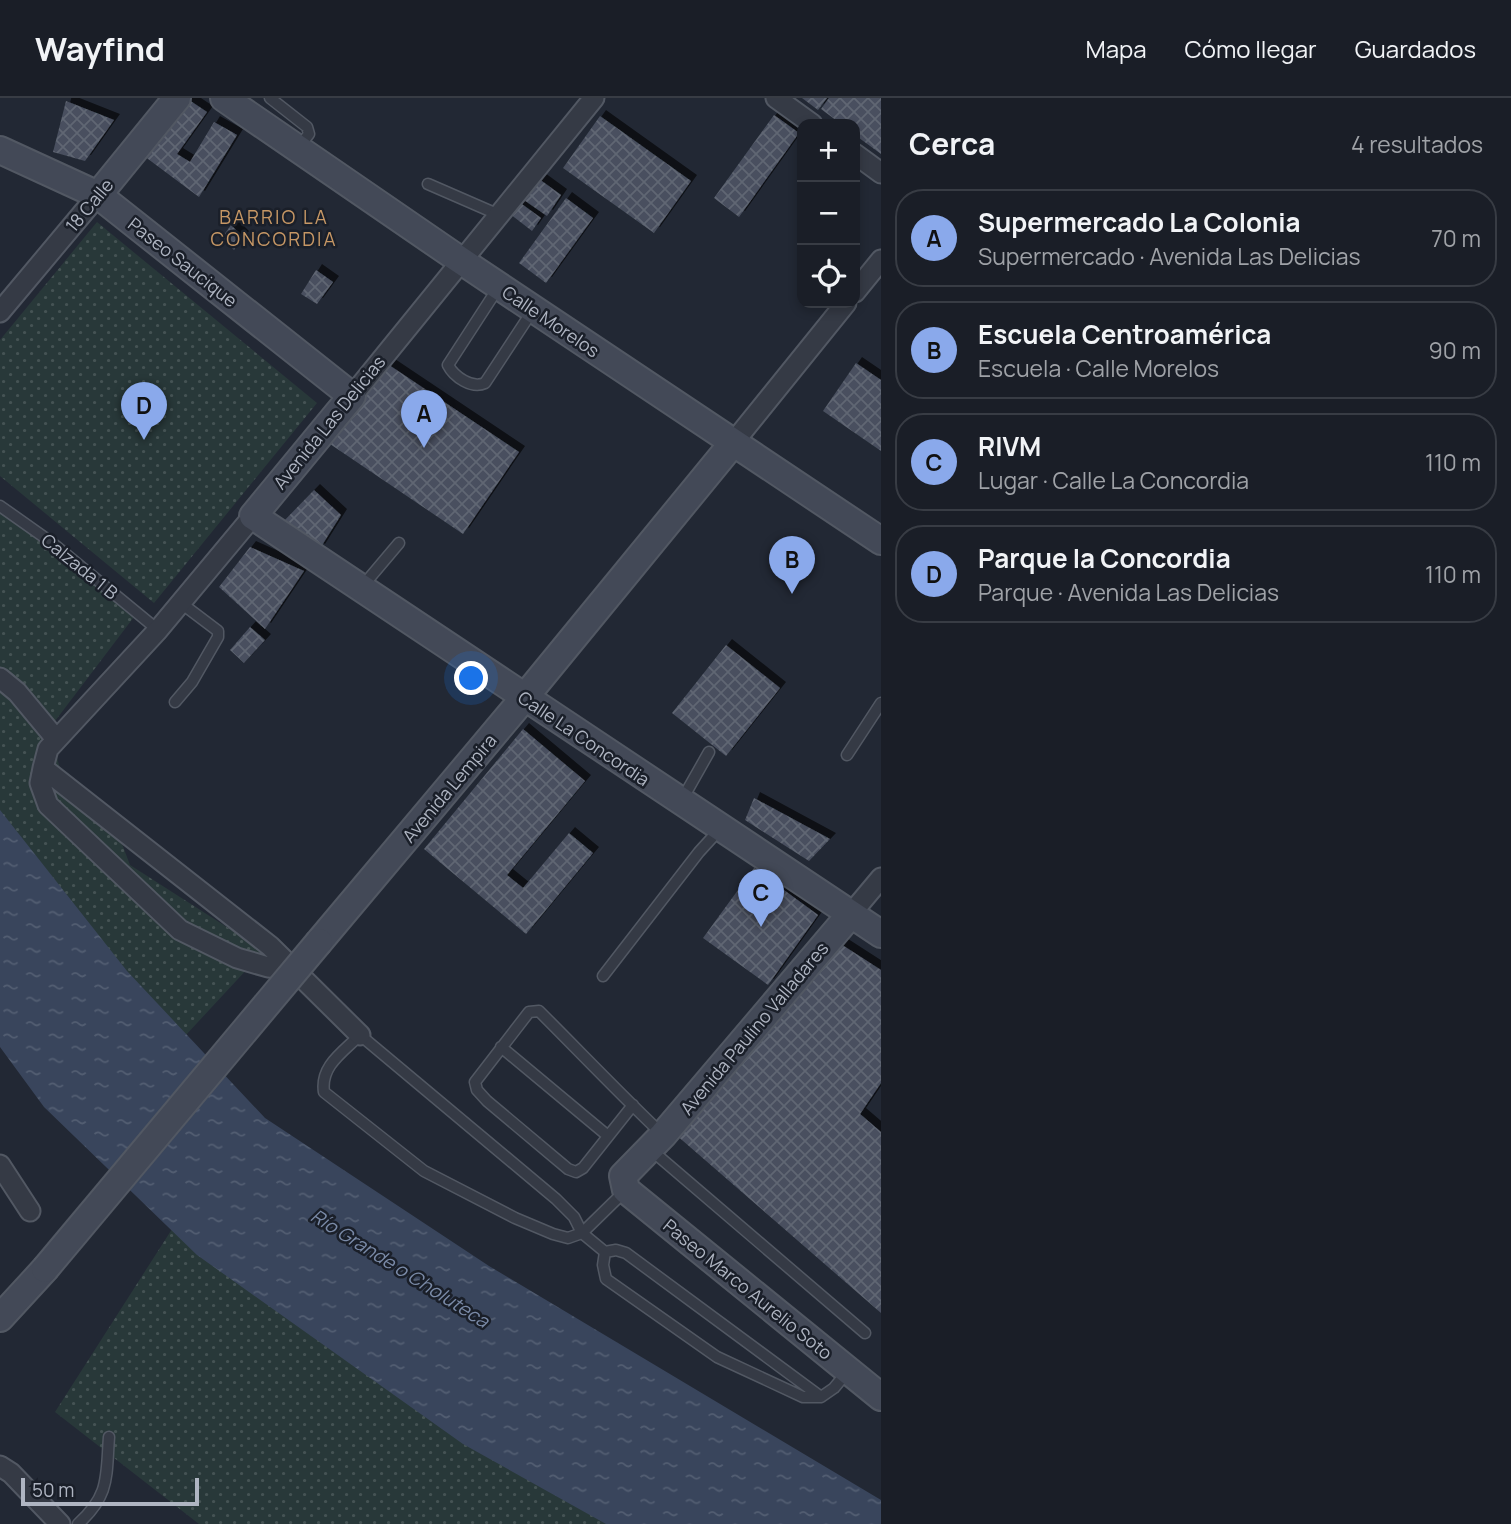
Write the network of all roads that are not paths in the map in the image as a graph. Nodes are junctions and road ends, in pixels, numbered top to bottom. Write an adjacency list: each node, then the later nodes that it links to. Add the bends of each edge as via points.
1 (177, 98): 12 (street, 18 Calle)
2 (224, 98): 7 (street, Calle Morelos)
3 (270, 98): 7 (lane, via 307,127 309,134)
4 (594, 98): 13 (street, Avenida Las Delicias)
5 (776, 98): 6 (street)
6 (805, 119)
7 (298, 148): 14 (street, Calle Morelos)
8 (0, 150): 12 (street, Paseo Saucique)
9 (860, 158): 10 (street)
10 (881, 173)
11 (428, 184): 13 (lane)
12 (98, 195): 20 (street, 18 Calle); 21 (street, Paseo Saucique)
13 (497, 214): 14 (street, Avenida Las Delicias)
14 (460, 260): 16 (street, Calle Morelos); 21 (street, Avenida Las Delicias)
15 (881, 260): 17 (street)
16 (499, 286): 19 (street, Calle Morelos); 19 (lane, via 448,365 473,386 485,383)
17 (860, 286)
18 (842, 308): 22 (street, Avenida Lempira)
19 (534, 309): 22 (street, Calle Morelos)
20 (0, 312)
21 (352, 396): 24 (street, Avenida Las Delicias)
22 (733, 443): 25 (street, Calle Morelos); 31 (street, Avenida Lempira)
23 (0, 506): 29 (lane, Calzada 1 B)
24 (253, 516): 27 (street, Calle La Concordia); 28 (street, Avenida Las Delicias)
25 (881, 541)
26 (399, 542): 27 (lane)
27 (361, 588): 31 (street, Calle La Concordia)
28 (181, 603): 29 (street, Avenida Las Delicias); 32 (lane, via 218,631 218,637)
29 (158, 630): 34 (street, Avenida Las Delicias)
30 (0, 678): 34 (street)
31 (524, 698): 38 (street, Calle La Concordia); 55 (street, Avenida Lempira, bridge)
32 (175, 702)
33 (881, 703): 36 (lane)
34 (56, 739): 37 (street, Avenida Las Delicias)
35 (709, 752): 38 (lane)
36 (846, 755)
37 (43, 768): 43 (street, via 270,946); 43 (street, via 40,783 48,805 180,930 237,958)
38 (680, 802): 39 (street, Calle La Concordia)
39 (720, 828): 41 (street, Calle La Concordia); 44 (lane)
40 (881, 878): 41 (street, Avenida Paulino Valladares)
41 (850, 915): 42 (street, Calle La Concordia); 49 (street, Avenida Paulino Valladares)
42 (881, 934)
43 (293, 969): 45 (street)
44 (603, 976)
45 (360, 1035): 53 (lane, via 556,1199 575,1217); 53 (lane, via 330,1065 322,1078 324,1092 425,1171 553,1234 568,1238)
46 (501, 1047): 47 (lane, via 529,1012 539,1010); 48 (lane); 48 (lane, via 475,1082 477,1090 568,1169 576,1172 583,1168)
47 (633, 1105): 48 (lane); 49 (lane)
48 (608, 1136)
49 (656, 1142): 51 (street, Avenida Paulino Valladares); 56 (lane)
50 (0, 1165): 52 (street)
51 (625, 1183): 53 (lane); 57 (street, Paseo Marco Aurelio Soto)
52 (30, 1211)
53 (582, 1233): 54 (lane)
54 (605, 1252): 59 (lane, via 626,1253); 59 (lane, via 606,1279 717,1357 803,1397)
55 (0, 1318)
56 (865, 1333)
57 (848, 1370): 58 (street, Paseo Marco Aurelio Soto); 59 (lane)
58 (877, 1386)
59 (821, 1397)
60 (108, 1437): 63 (lane, via 105,1489)
61 (0, 1466): 62 (street)
62 (60, 1524)
63 (78, 1524)

